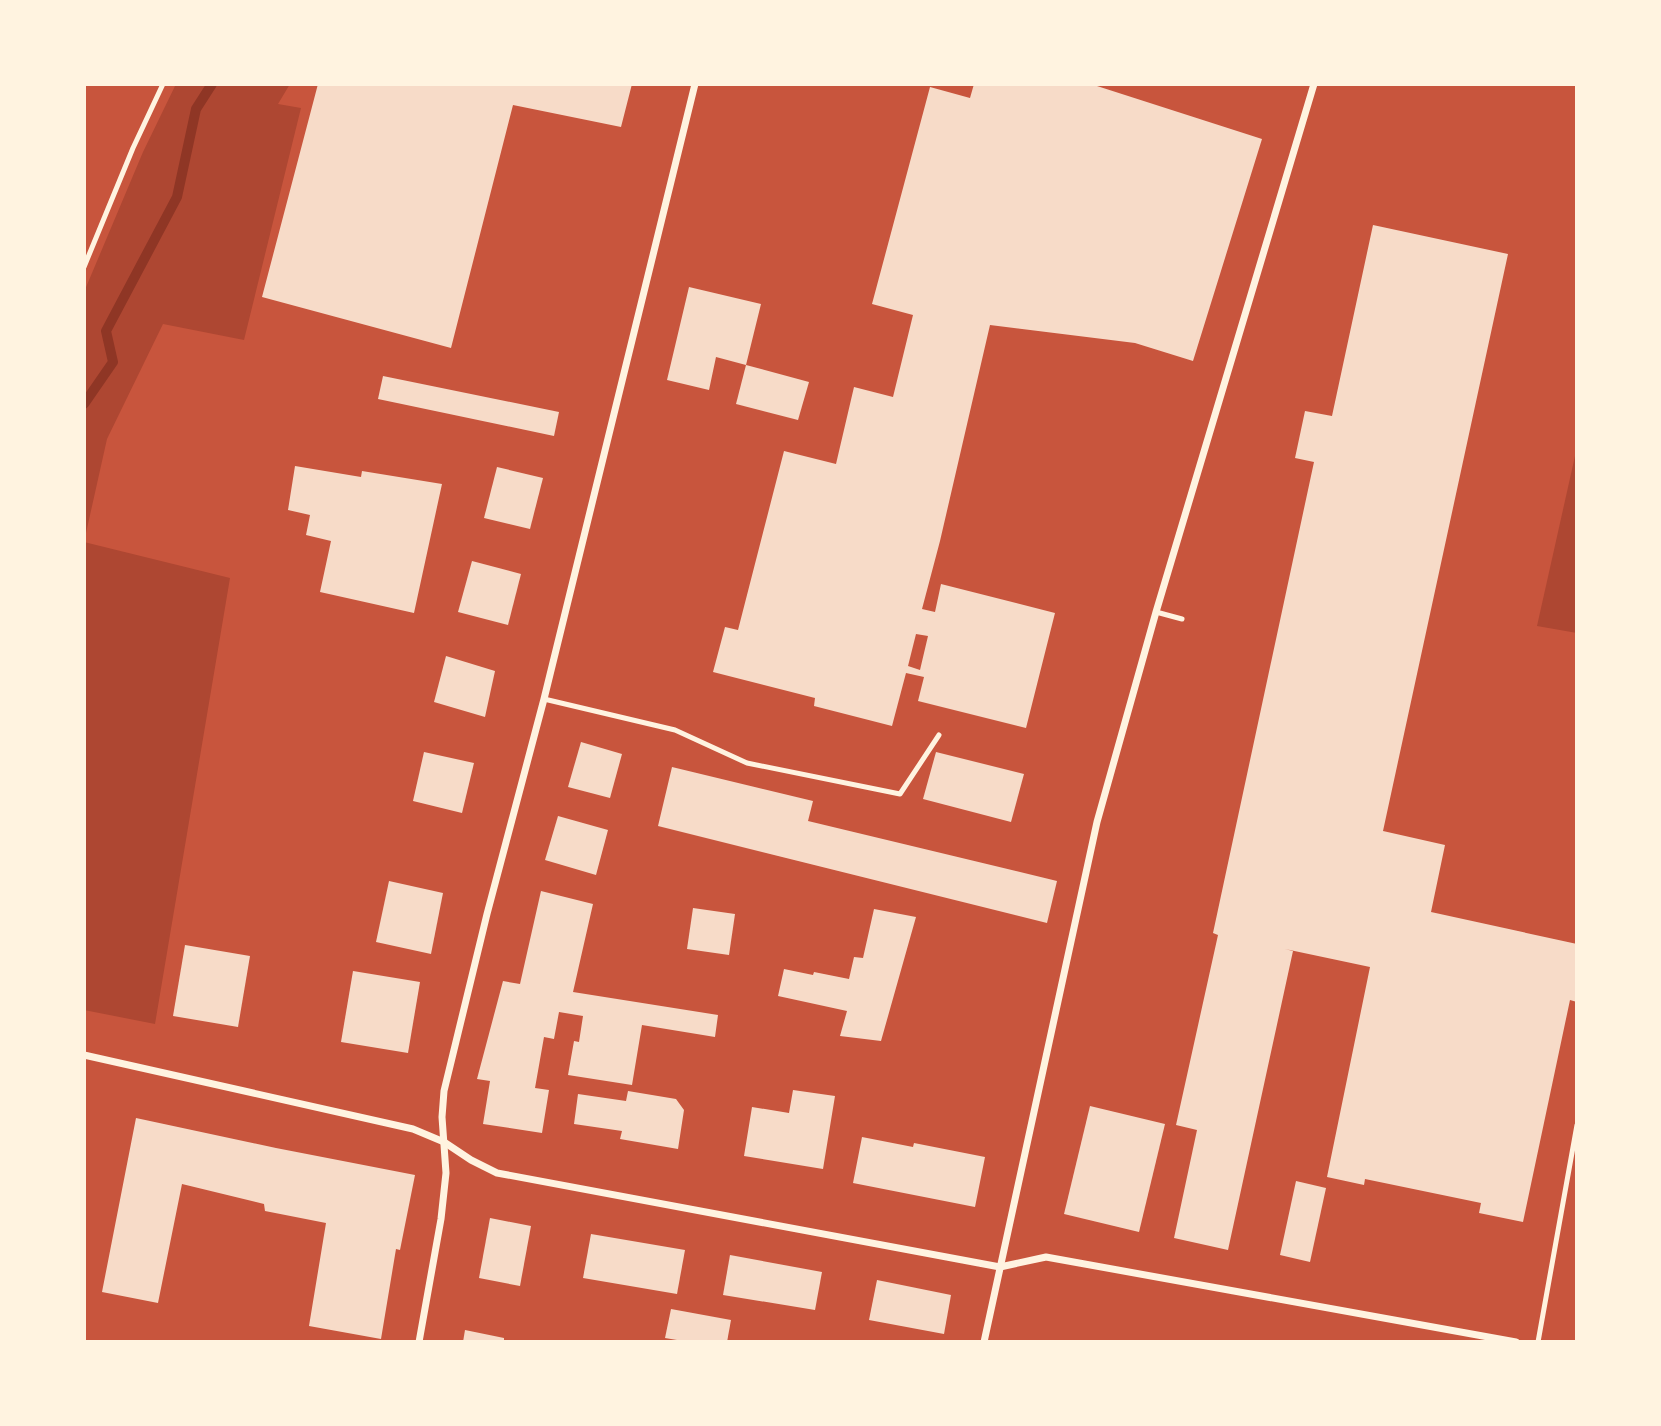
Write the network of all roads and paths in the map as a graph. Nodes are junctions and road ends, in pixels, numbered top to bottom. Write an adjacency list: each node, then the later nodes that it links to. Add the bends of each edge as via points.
1 (163, 84): 4 (lane)
2 (695, 84): 7 (street)
3 (1314, 84): 5 (street)
4 (84, 267)
5 (1156, 612): 6 (lane); 12 (street, via 1097,822)
6 (1182, 619)
7 (544, 699): 8 (lane, via 675,730 747,763 900,794); 11 (street, via 444,1091)
8 (939, 735)
9 (84, 1055): 11 (street, via 413,1129)
10 (1577, 1125): 17 (lane)
11 (444, 1142): 12 (street, via 497,1173); 14 (street, via 441,1219)
12 (1000, 1267): 13 (street, via 1046,1257); 15 (street)
13 (1492, 1340): 16 (street)
14 (418, 1342)
15 (984, 1342)
16 (1516, 1342)
17 (1538, 1342)

